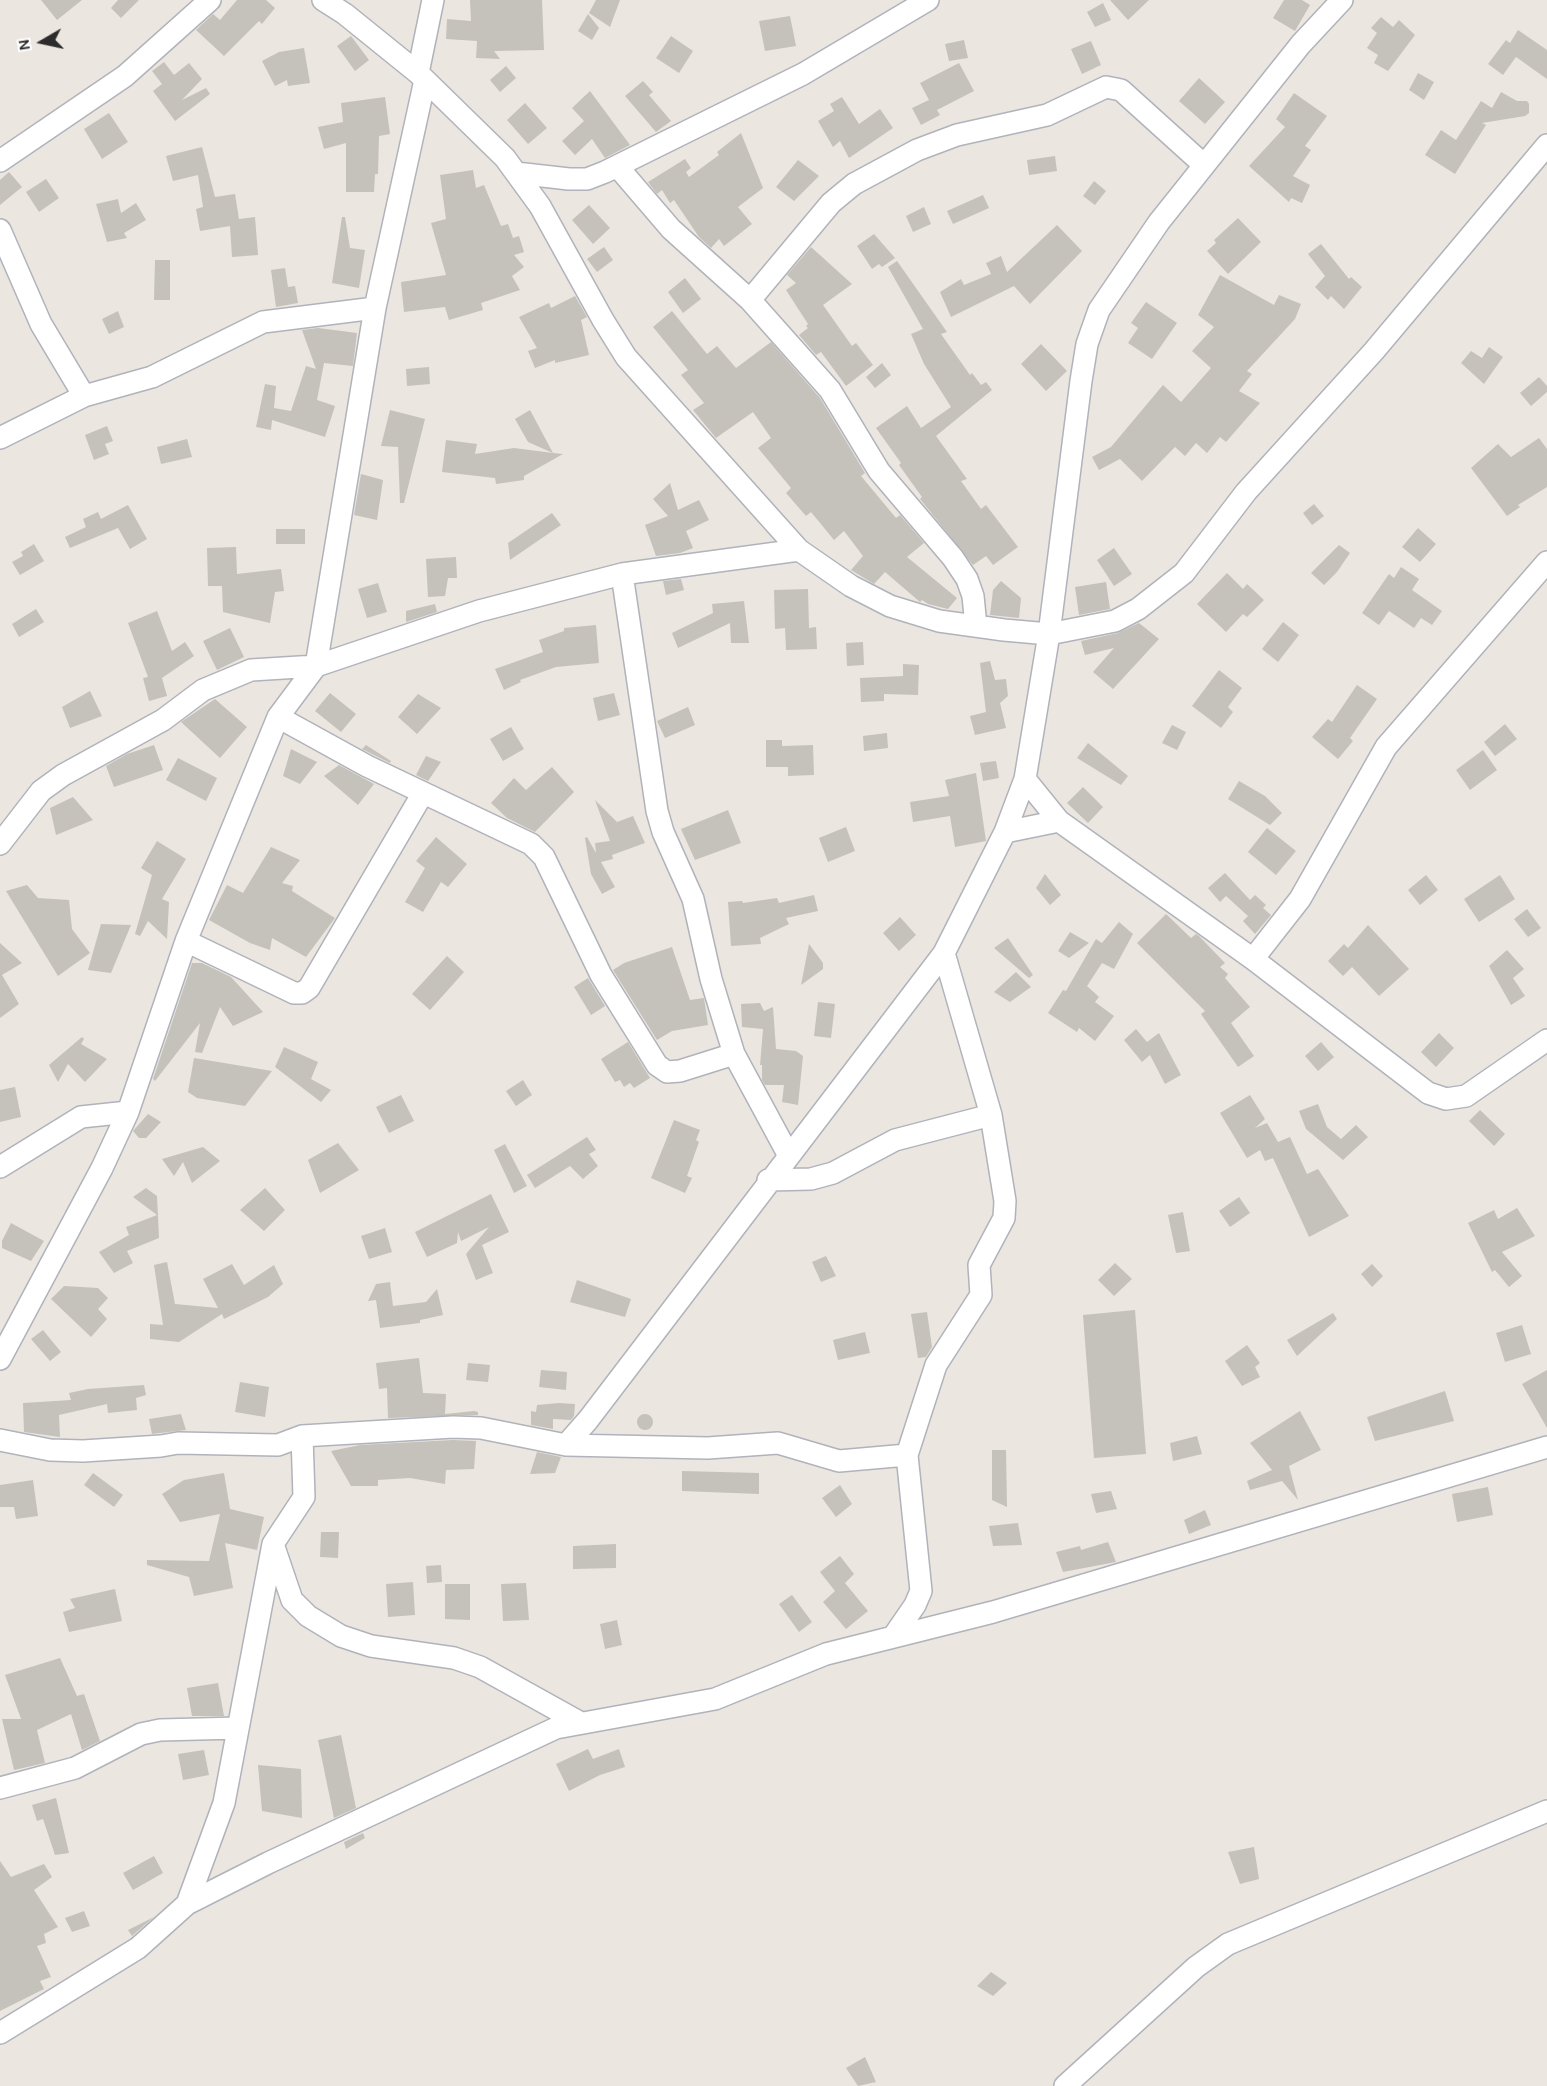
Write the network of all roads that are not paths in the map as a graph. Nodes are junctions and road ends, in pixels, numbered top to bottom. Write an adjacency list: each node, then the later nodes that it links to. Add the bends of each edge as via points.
1 (210, 0): 8 (street, via 125,76)
2 (323, 0): 6 (street)
3 (433, 0): 6 (street)
4 (928, 0): 10 (street, via 823,63)
5 (1342, 0): 9 (street, via 1301,44)
6 (422, 76): 11 (street); 14 (street)
7 (1547, 145): 21 (street, via 1374,351 1246,492 1184,573 1138,609 1115,621)
8 (0, 161)
9 (1204, 165): 13 (street, via 1121,90 1106,87 1047,115 957,135 917,150 855,184 831,203); 21 (street, via 1159,222 1099,310 1087,344)
10 (616, 166): 11 (street, via 587,179); 13 (street, via 671,229)
11 (516, 173): 17 (street, via 540,206 627,357)
12 (0, 230): 15 (street, via 41,324)
13 (750, 300): 20 (street, via 830,390 879,471 953,558 973,596)
14 (375, 308): 15 (street, via 263,322 152,377); 22 (street)
15 (84, 396): 16 (street)
16 (0, 438)
17 (799, 550): 19 (street); 20 (street, via 851,586 890,606 939,621)
18 (1547, 562): 31 (street, via 1386,747 1300,898)
19 (622, 574): 22 (street, via 479,612); 33 (street, via 657,811 693,899 711,979)
20 (976, 626): 21 (street)
21 (1049, 634): 24 (street)
22 (316, 666): 23 (street); 28 (street, via 251,670 203,690 163,720 41,791)
23 (278, 717): 25 (street); 29 (street)
24 (1025, 779): 26 (street); 27 (street)
25 (423, 793): 29 (street, via 309,988 302,993 294,993); 33 (street, via 531,844 544,857 601,975 657,1065 667,1072 680,1071)
26 (1059, 821): 27 (street); 31 (street)
27 (1005, 832): 30 (street)
28 (0, 844)
29 (186, 941): 34 (street)
30 (944, 953): 35 (street); 36 (street)
31 (1253, 959): 32 (street, via 1428,1092 1446,1099 1466,1096)
32 (1547, 1040)
33 (734, 1054): 36 (street)
34 (128, 1112): 37 (street, via 81,1117); 39 (street)
35 (991, 1115): 38 (street, via 895,1140 833,1173 811,1179); 44 (street, via 1005,1201 1004,1218 980,1265 981,1295 936,1365)
36 (788, 1154): 38 (street)
37 (0, 1167)
38 (768, 1180): 42 (street)
39 (0, 1359)
40 (303, 1436): 41 (street, via 278,1445 178,1443 83,1451 50,1450); 42 (street, via 481,1428); 45 (street, via 304,1497)
41 (0, 1440)
42 (566, 1445): 44 (street, via 708,1448 778,1443 839,1461)
43 (1547, 1447): 46 (street, via 993,1612)
44 (907, 1455): 46 (street, via 921,1591)
45 (273, 1544): 47 (street, via 292,1600 308,1617 371,1646 454,1658 480,1667); 48 (street)
46 (893, 1636): 47 (street, via 826,1654 715,1699)
47 (579, 1722): 51 (street, via 556,1728)
48 (238, 1728): 49 (street, via 141,1734 75,1768); 51 (street, via 215,1832)
49 (0, 1788)
50 (1547, 1811): 53 (street, via 1228,1944 1196,1967)
51 (187, 1904): 52 (street, via 138,1948)
52 (0, 2033)
53 (1065, 2086)

